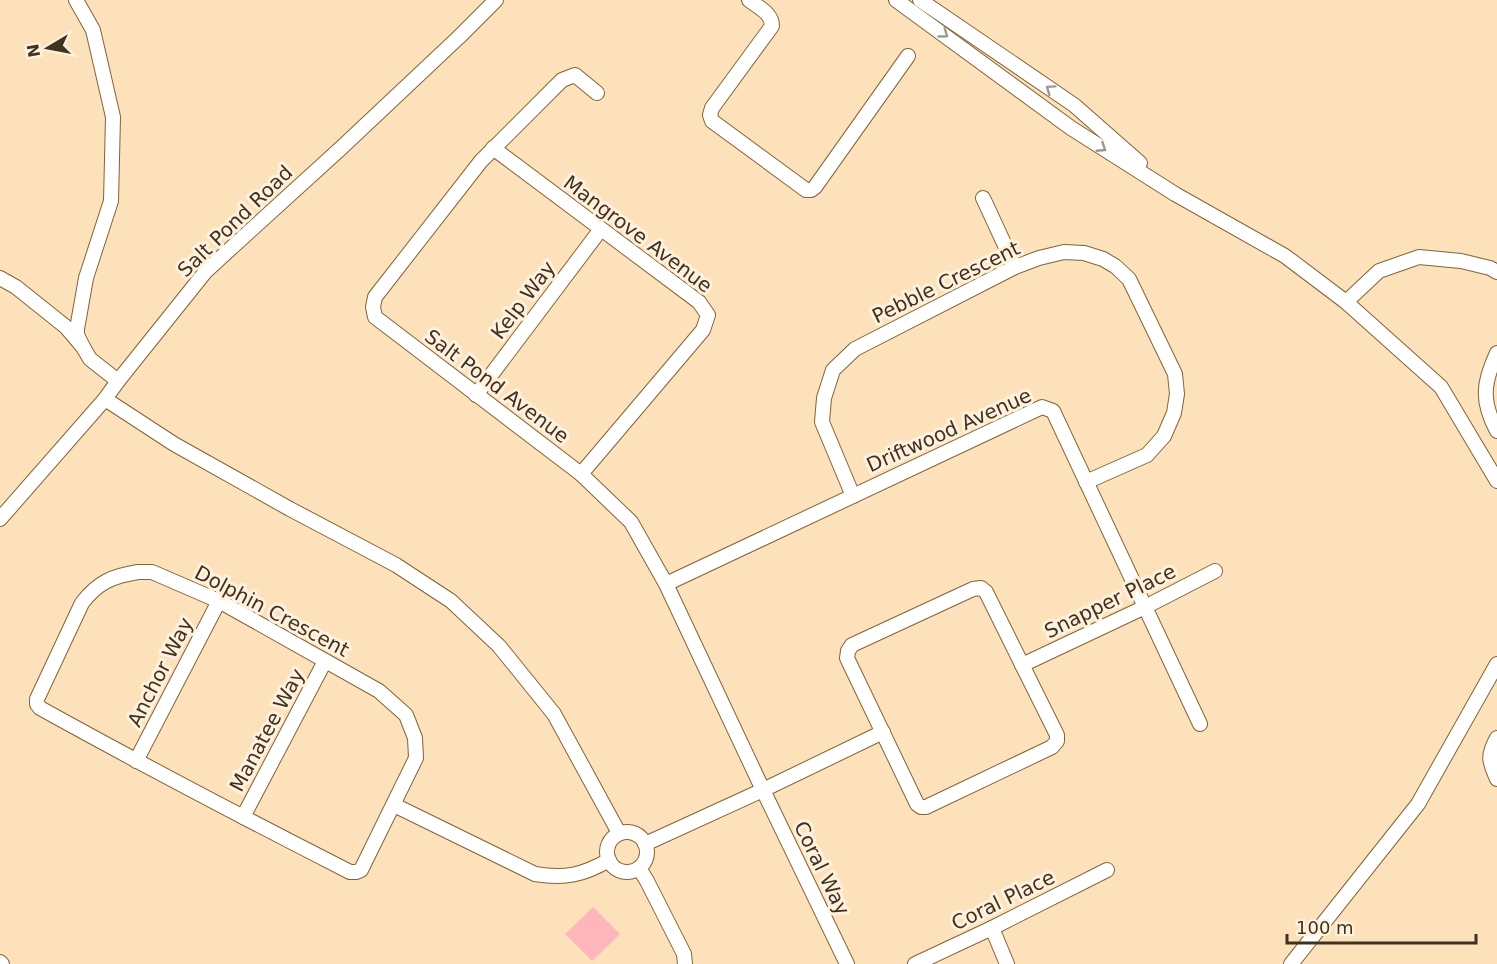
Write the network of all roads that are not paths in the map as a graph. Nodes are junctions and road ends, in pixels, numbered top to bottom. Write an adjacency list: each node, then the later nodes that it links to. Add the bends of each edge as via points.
1 (76, 0): 16 (street, via 93,30 113,117 111,201 86,278 77,329)
2 (496, 0): 18 (street, Salt Pond Road, via 206,271)
3 (749, 0): 6 (street, via 769,15 772,27 710,115 712,121 806,190 815,187)
4 (896, 0): 9 (street, one-way to 9, via 1071,128)
5 (920, 0): 9 (street, one-way to 5, via 1074,105)
6 (908, 56)
7 (597, 93): 8 (street, Salt Pond Avenue, via 575,75 562,80)
8 (493, 148): 11 (street, Mangrove Avenue); 19 (street, Salt Pond Avenue, via 375,297 373,307 375,317)
9 (1175, 194): 15 (street, via 1285,256)
10 (983, 198): 12 (street)
11 (601, 229): 19 (street, Kelp Way); 22 (street, Mangrove Avenue, via 699,302 708,315 704,330)
12 (1015, 267): 24 (street, Pebble Crescent, via 1064,252 1084,253 1115,266 1129,279 1175,374 1174,413 1164,436 1147,454); 25 (street, Pebble Crescent, via 855,349 833,370 824,398 822,422)
13 (1497, 272): 15 (street, via 1461,261 1419,257 1379,271)
14 (0, 278): 16 (street, via 66,327)
15 (1346, 302): 23 (street, via 1441,387)
16 (83, 347): 18 (street, via 90,359)
17 (1497, 353): 21 (street, via 1488,374 1485,402)
18 (118, 381): 20 (street, Salt Pond Road)
19 (476, 394): 22 (street, Salt Pond Avenue)
20 (105, 399): 26 (street, Salt Pond Road); 42 (street, via 194,455 396,565 451,601 499,646 554,714)
21 (1497, 431)
22 (581, 474): 28 (street, Salt Pond Avenue, via 631,522)
23 (1497, 481)
24 (1086, 482): 25 (street, Driftwood Avenue, via 1053,411 1042,406); 30 (street, Driftwood Avenue)
25 (853, 496): 28 (street, Driftwood Avenue)
26 (0, 519)
27 (1215, 571): 30 (street, Snapper Place)
28 (666, 584): 39 (street, Salt Pond Avenue)
29 (219, 601): 31 (street, Dolphin Crescent); 37 (street, Anchor Way); 37 (street, Dolphin Crescent, via 152,572 123,574 106,581 82,603 37,704)
30 (1145, 607): 33 (street, Snapper Place); 34 (street, Driftwood Avenue)
31 (325, 661): 40 (street, Dolphin Crescent, via 379,691 406,715 415,738 416,758); 41 (street, Manatee Way)
32 (1497, 664): 52 (street, via 1418,804)
33 (1022, 665): 35 (street, via 1057,735 1052,747 921,807); 35 (street, via 981,588 852,645 847,658)
34 (1200, 724)
35 (883, 732): 39 (street)
36 (1497, 738): 38 (street, via 1489,762)
37 (136, 761): 41 (street, Dolphin Crescent)
38 (1497, 779)
39 (763, 790): 43 (street); 49 (street, Coral Way)
40 (394, 805): 41 (street, Dolphin Crescent, via 361,870 356,872); 44 (street, via 535,874 575,875)
41 (243, 817)
42 (619, 833): 43 (street, via 634,833); 44 (street, via 607,847)
43 (645, 844): 45 (street, via 646,859)
44 (609, 860): 45 (street, via 622,871)
45 (639, 868): 48 (street, via 684,954)
46 (1107, 870): 47 (street, Coral Place)
47 (992, 928): 50 (street, Coral Place); 51 (street)
48 (685, 964)
49 (847, 964)
50 (915, 964)
51 (1007, 964)
52 (1291, 964)

